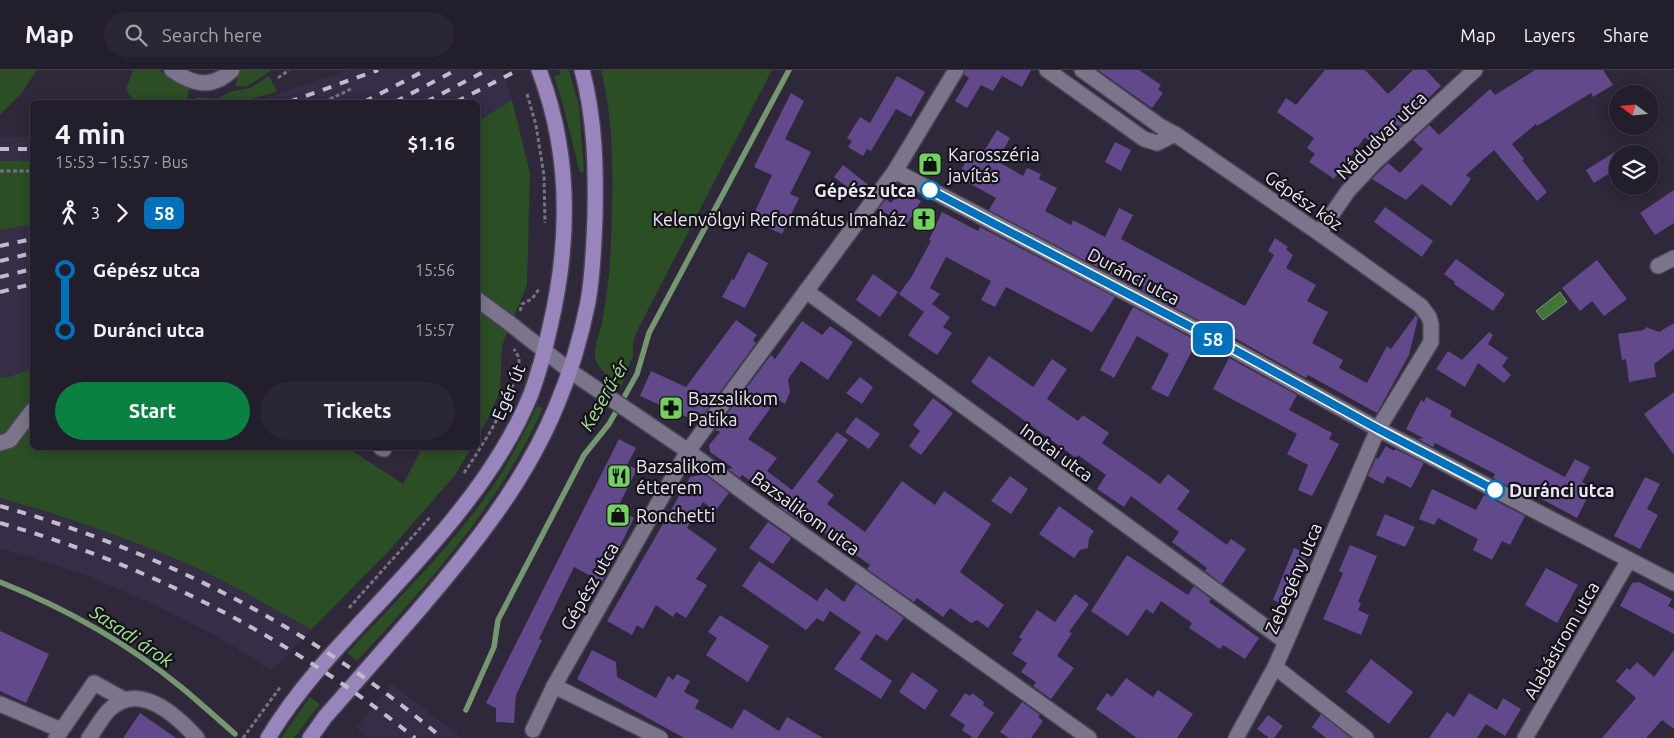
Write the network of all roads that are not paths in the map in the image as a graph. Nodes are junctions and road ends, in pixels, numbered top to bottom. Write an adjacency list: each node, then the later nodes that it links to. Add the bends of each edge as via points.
1 (172, 70): 2 (street, via 182,77 208,84)
2 (232, 70)
3 (539, 70): 16 (main road, Egér út, via 553,116 564,203 562,262)
4 (582, 70): 17 (main road, via 592,118 596,193 588,302)
5 (956, 70): 10 (street, Gépész utca)
6 (1047, 70): 9 (street, via 1144,140 1157,143)
7 (1082, 70): 9 (street, Gépész köz)
8 (1476, 70): 11 (street, Nádudvar utca, via 1375,162 1348,191)
9 (1175, 134): 11 (street, Gépész köz)
10 (895, 171): 14 (street, Gépész utca); 19 (street, Duránci utca)
11 (1319, 233): 19 (street, Gépész köz, via 1421,306 1429,317 1431,342)
12 (1674, 258): 13 (street)
13 (1658, 266)
14 (806, 291): 21 (street, Gépész utca); 24 (street, Inotai utca)
15 (480, 301): 16 (street, Bazsalikom utca)
16 (544, 351): 17 (street, Bazsalikom utca); 34 (main road, Egér út, via 517,422 470,499 419,560 340,644 299,693)
17 (570, 371): 21 (street, Bazsalikom utca); 35 (main road, via 552,417 507,499 445,579)
18 (30, 415): 20 (street, via 10,440)
19 (1378, 429): 22 (street, Duránci utca); 24 (street, Zebegény utca)
20 (0, 444)
21 (688, 451): 26 (street, Gépész utca); 37 (street, Bazsalikom utca)
22 (1629, 560): 23 (street, Duránci utca); 40 (street, Alabástrom utca)
23 (1674, 584)
24 (1286, 642): 25 (street, Zebegény utca)
25 (1275, 667): 38 (street, Zebegény utca); 39 (street)
26 (554, 686): 29 (street, Gépész utca); 36 (street)
27 (124, 700): 30 (street, via 140,698 152,702 168,712); 31 (street, via 94,683); 32 (street, via 108,711)
28 (0, 704): 31 (street)
29 (534, 730)
30 (182, 732): 33 (street)
31 (59, 734)
32 (89, 738)
33 (198, 738)
34 (268, 738)
35 (310, 738)
36 (660, 738)
37 (1089, 738)
38 (1236, 738)
39 (1366, 738)
40 (1525, 738)

